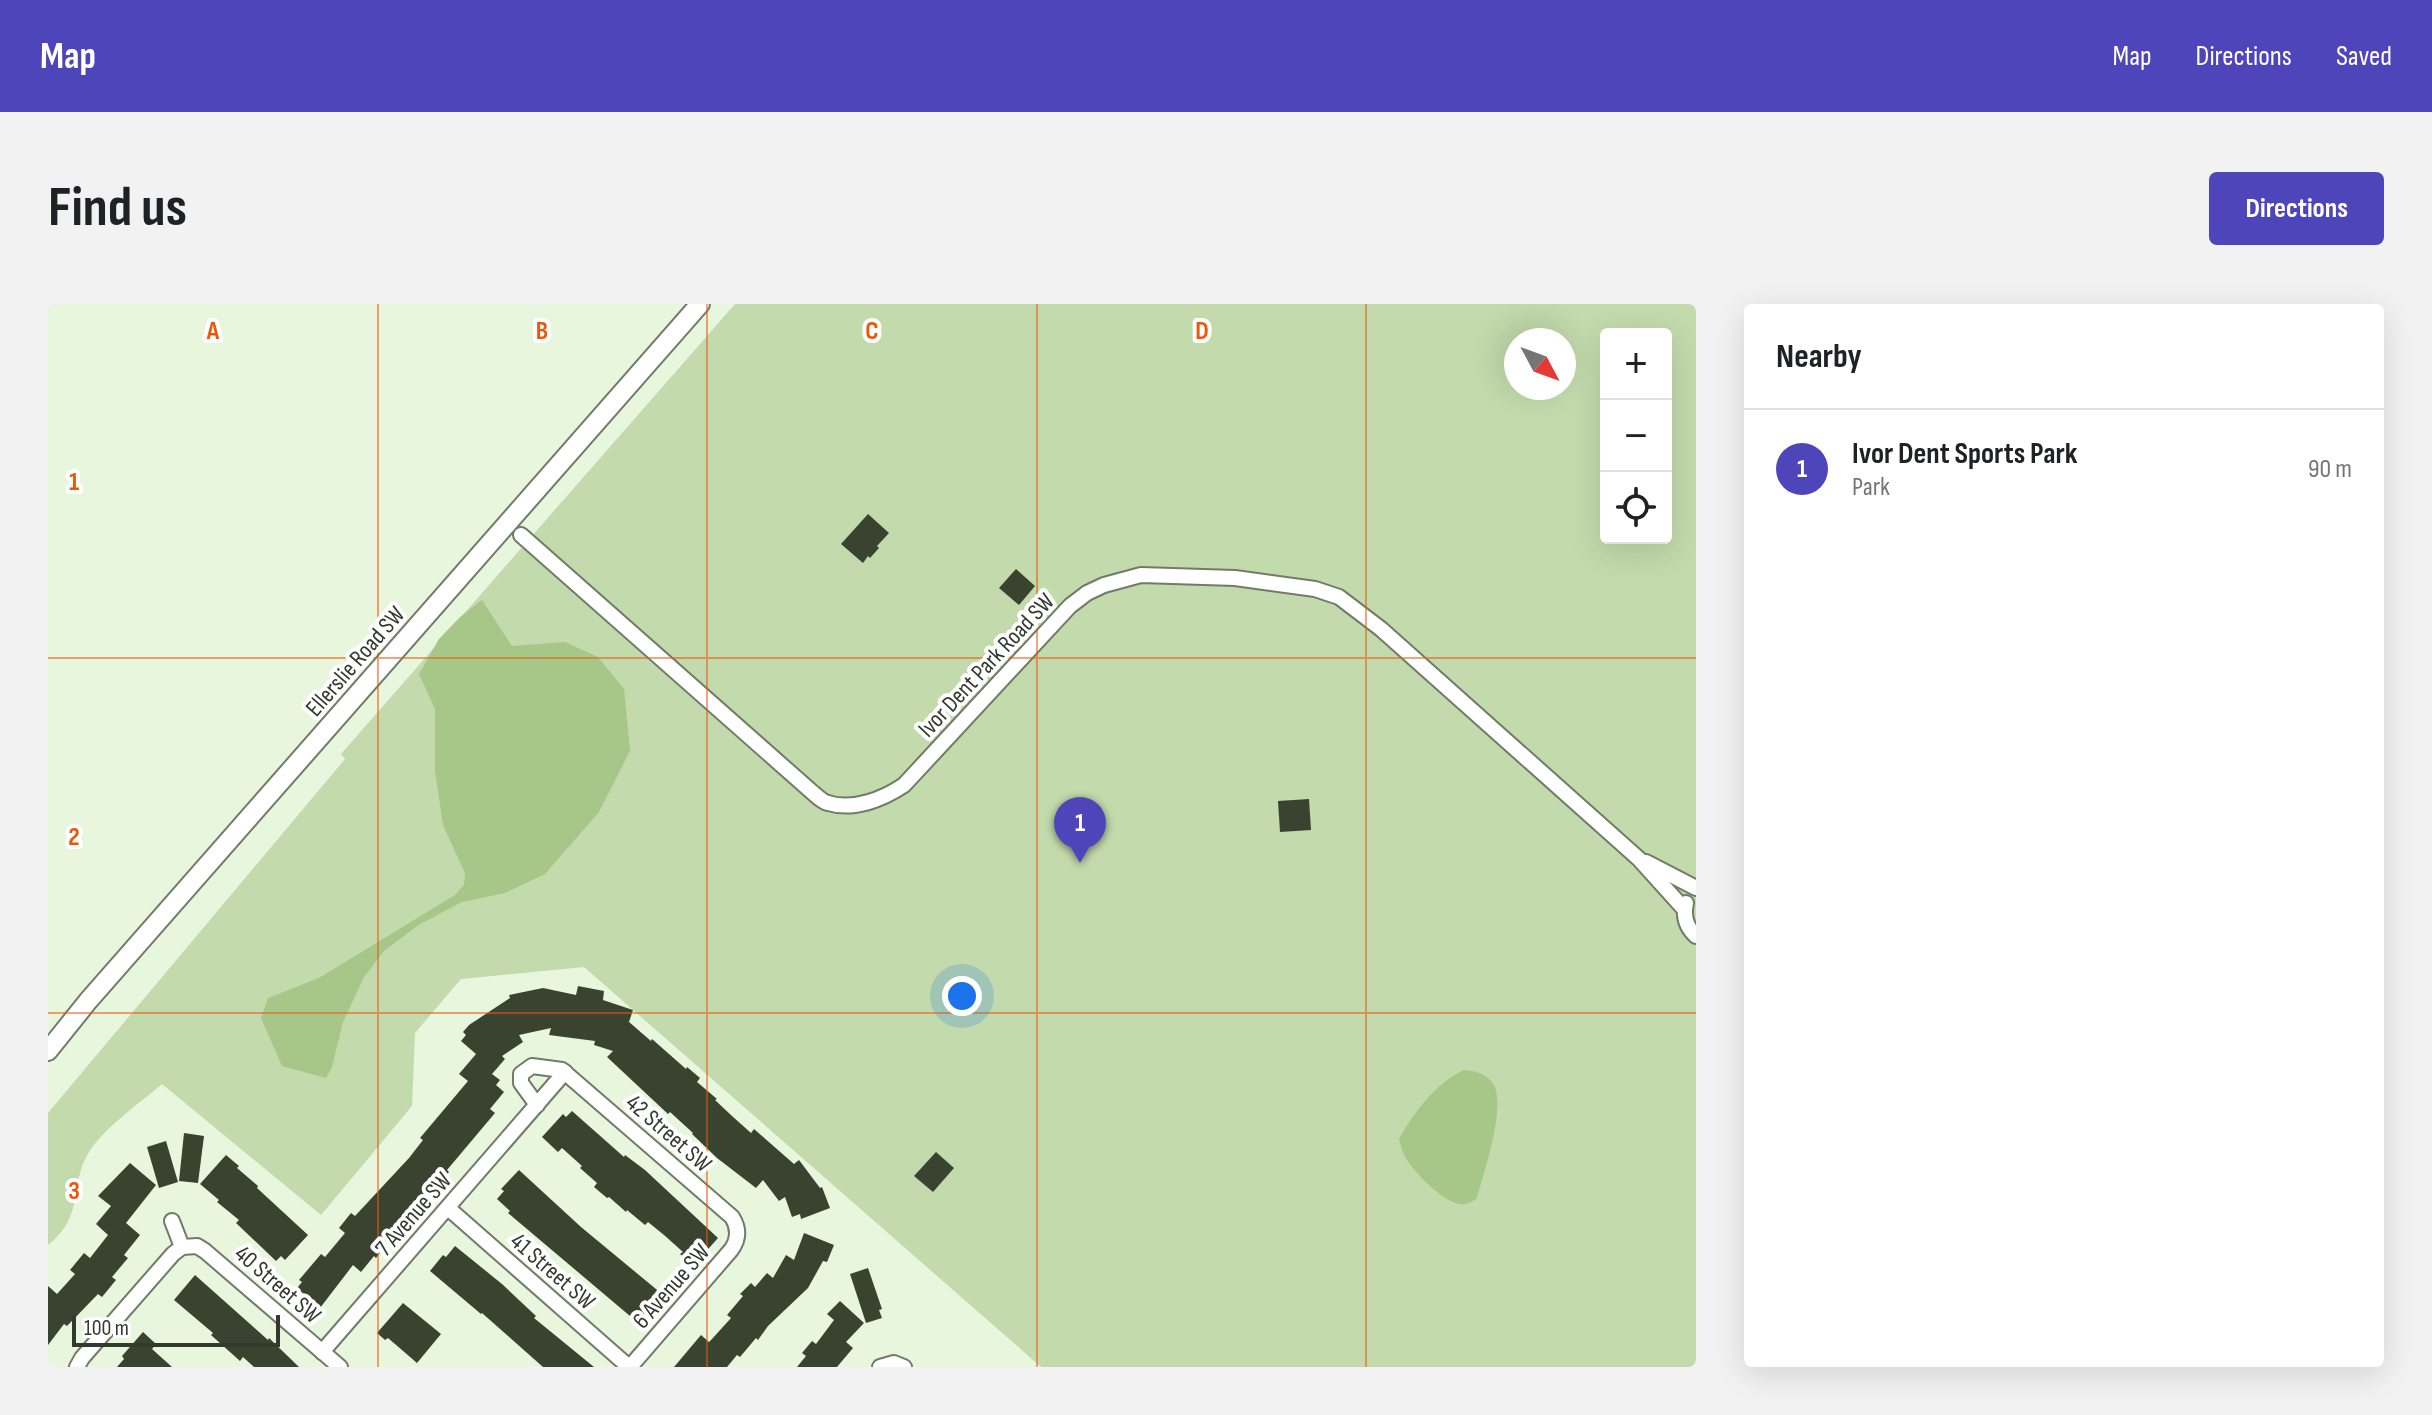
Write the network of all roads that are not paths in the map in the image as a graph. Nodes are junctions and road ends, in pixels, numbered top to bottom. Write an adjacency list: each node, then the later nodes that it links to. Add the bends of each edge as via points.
1 (700, 304): 7 (main road, Ellerslie Road SW)
2 (521, 535): 3 (street, Ivor Dent Park Road SW, via 826,803 874,801 904,785 1087,593 1141,575 1235,578 1339,597)
3 (1639, 859): 4 (street, Ivor Dent Park Road SW); 5 (street, Ivor Dent Park Road SW)
4 (1696, 889): 5 (street)
5 (1685, 910): 6 (street, Ivor Dent Park Road SW, via 1687,926)
6 (1696, 936)
7 (48, 1051)
8 (565, 1072): 9 (street, 7 Avenue SW); 9 (street, via 539,1065 524,1070 521,1083); 12 (street, 42 Street SW, via 732,1217)
9 (537, 1105): 10 (street, 7 Avenue SW)
10 (448, 1208): 14 (street, 7 Avenue SW); 17 (street, 41 Street SW)
11 (172, 1221): 13 (street)
12 (737, 1231): 17 (street, 6 Avenue SW, via 731,1250)
13 (182, 1247): 14 (street, 40 Street SW, via 205,1251); 15 (street)
14 (322, 1352): 16 (street, 40 Street SW)
15 (77, 1367)
16 (340, 1367)
17 (630, 1367)

